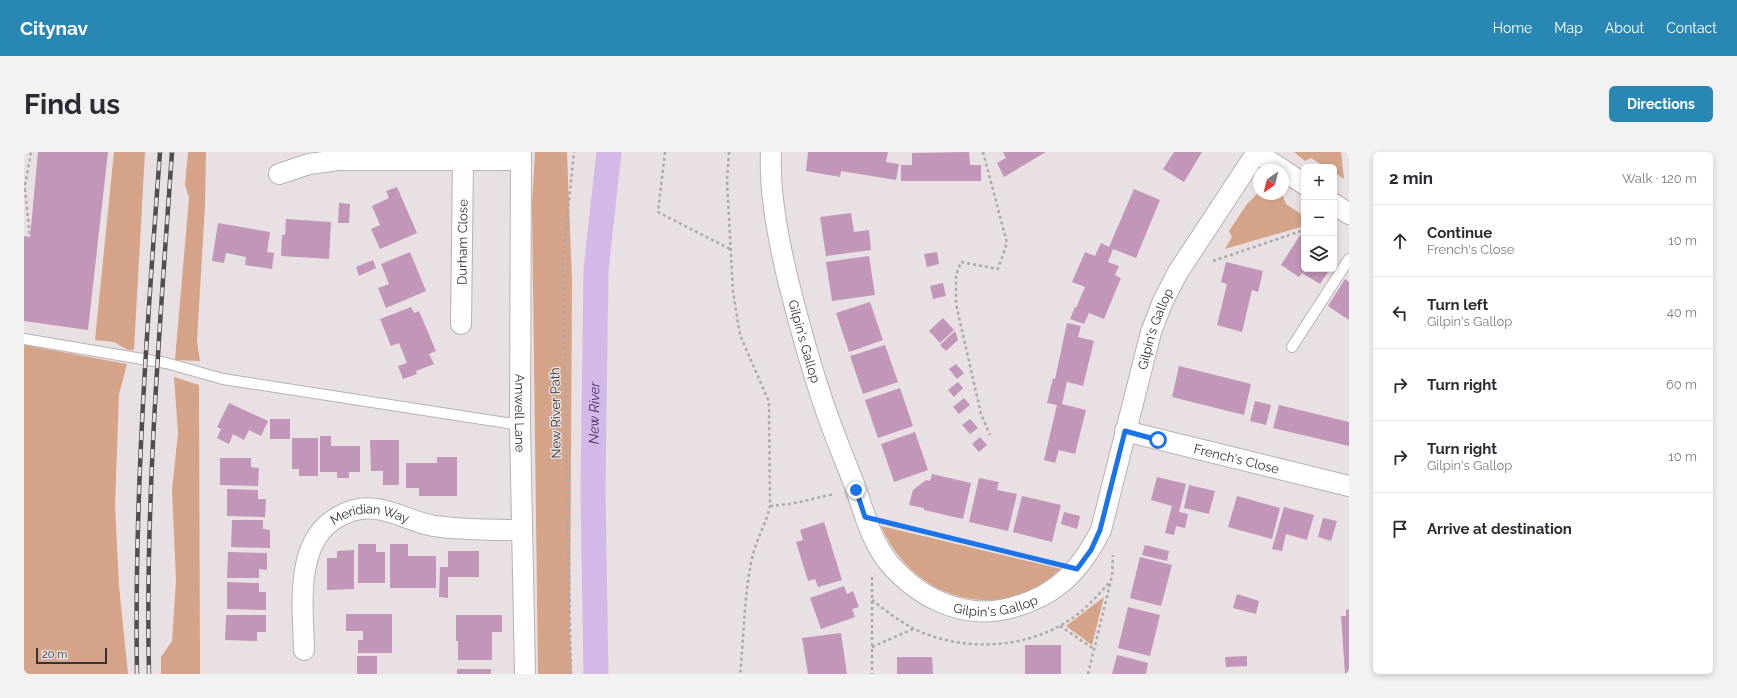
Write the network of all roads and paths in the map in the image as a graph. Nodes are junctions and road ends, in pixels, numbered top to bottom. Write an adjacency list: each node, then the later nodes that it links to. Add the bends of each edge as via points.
1 (31, 152): 14 (path)
2 (574, 152): 42 (path, New River Path, via 563,260)
3 (665, 152): 19 (path, via 658,212)
4 (728, 152): 19 (path)
5 (771, 152): 29 (street, Gilpin's Gallop, via 779,243 796,313 821,397)
6 (983, 152): 27 (path, via 1007,243 998,269 961,262 956,274 956,304 981,414)
7 (1257, 152): 10 (street); 21 (street, Gilpin's Gallop)
8 (521, 156): 9 (street); 25 (street, Amwell Lane)
9 (463, 160): 11 (street, via 338,160 309,164); 22 (street, Durham Close)
10 (1274, 164)
11 (279, 174)
12 (1289, 174): 13 (street)
13 (1301, 182)
14 (25, 190): 18 (path)
15 (1337, 206): 16 (street)
16 (1349, 214)
17 (1301, 231): 21 (path)
18 (30, 237)
19 (730, 249): 30 (path, via 732,292 740,335 769,402)
20 (1349, 259): 24 (lane)
21 (1178, 272): 26 (street, Gilpin's Gallop, via 1162,301)
22 (461, 324)
23 (24, 339): 25 (lane, via 166,363 223,379)
24 (1292, 347)
25 (520, 426): 32 (street, Amwell Lane)
26 (1125, 431): 28 (street, French's Close); 34 (street, Gilpin's Gallop, via 1100,530 1091,550)
27 (990, 435)
28 (1349, 486)
29 (856, 490): 30 (path); 31 (street, Gilpin's Gallop)
30 (770, 506): 43 (path, via 752,558)
31 (865, 517): 34 (path); 34 (street, Gilpin's Gallop, via 878,547 888,562 913,587 944,604 966,610 1001,610 1022,605 1043,596)
32 (522, 530): 39 (street, Meridian Way, via 435,526 376,508 343,514 323,529 314,539 309,551 303,603); 41 (street, Amwell Lane)
33 (1113, 553): 40 (path, via 1112,576)
34 (1077, 569)
35 (872, 574): 38 (path)
36 (1060, 626): 40 (path)
37 (914, 628): 38 (path)
38 (872, 647): 44 (path)
39 (304, 650)
40 (1094, 650): 45 (path)
41 (525, 674)
42 (571, 674)
43 (740, 674)
44 (872, 674)
45 (1088, 674)

